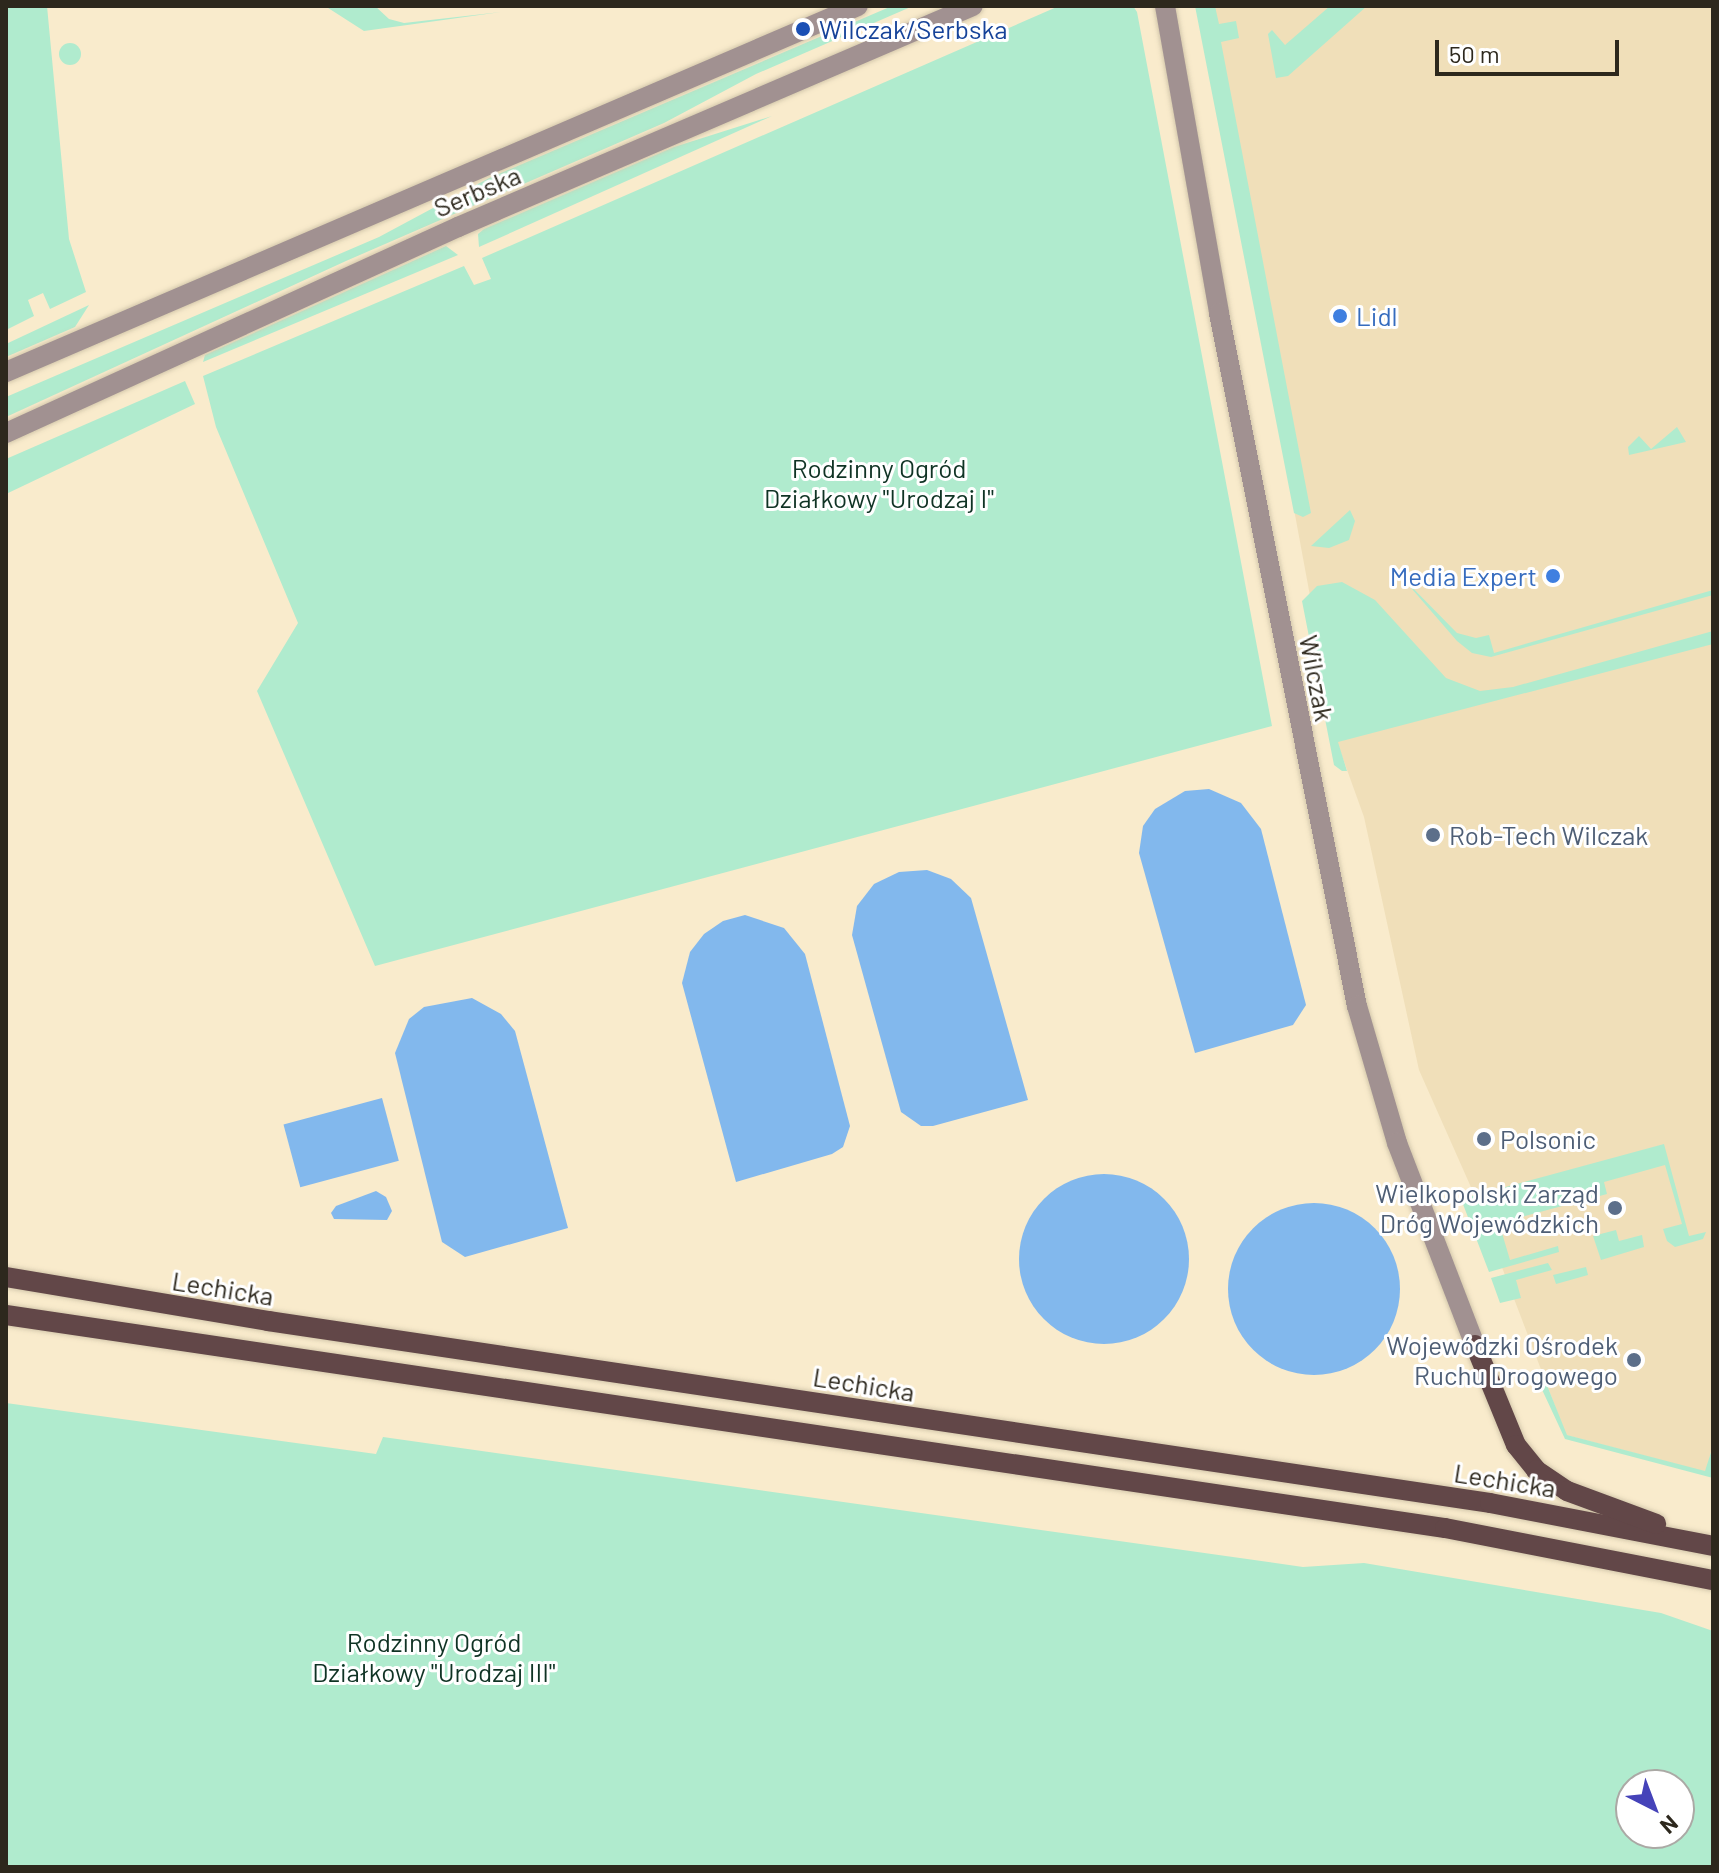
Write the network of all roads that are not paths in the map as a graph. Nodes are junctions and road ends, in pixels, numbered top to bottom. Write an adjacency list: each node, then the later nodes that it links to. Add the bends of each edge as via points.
1 (858, 6): 4 (street, Serbska)
2 (973, 6): 5 (street, Serbska, via 443,233)
3 (1165, 6): 8 (street, Wilczak, via 1219,313 1357,1006 1392,1130)
4 (6, 372)
5 (6, 433)
6 (6, 1277): 9 (main road, Lechicka, via 268,1321 1490,1503)
7 (6, 1315): 10 (main road, via 1445,1528)
8 (1475, 1345): 9 (main road, via 1516,1445 1551,1482)
9 (1713, 1545)
10 (1713, 1580)

